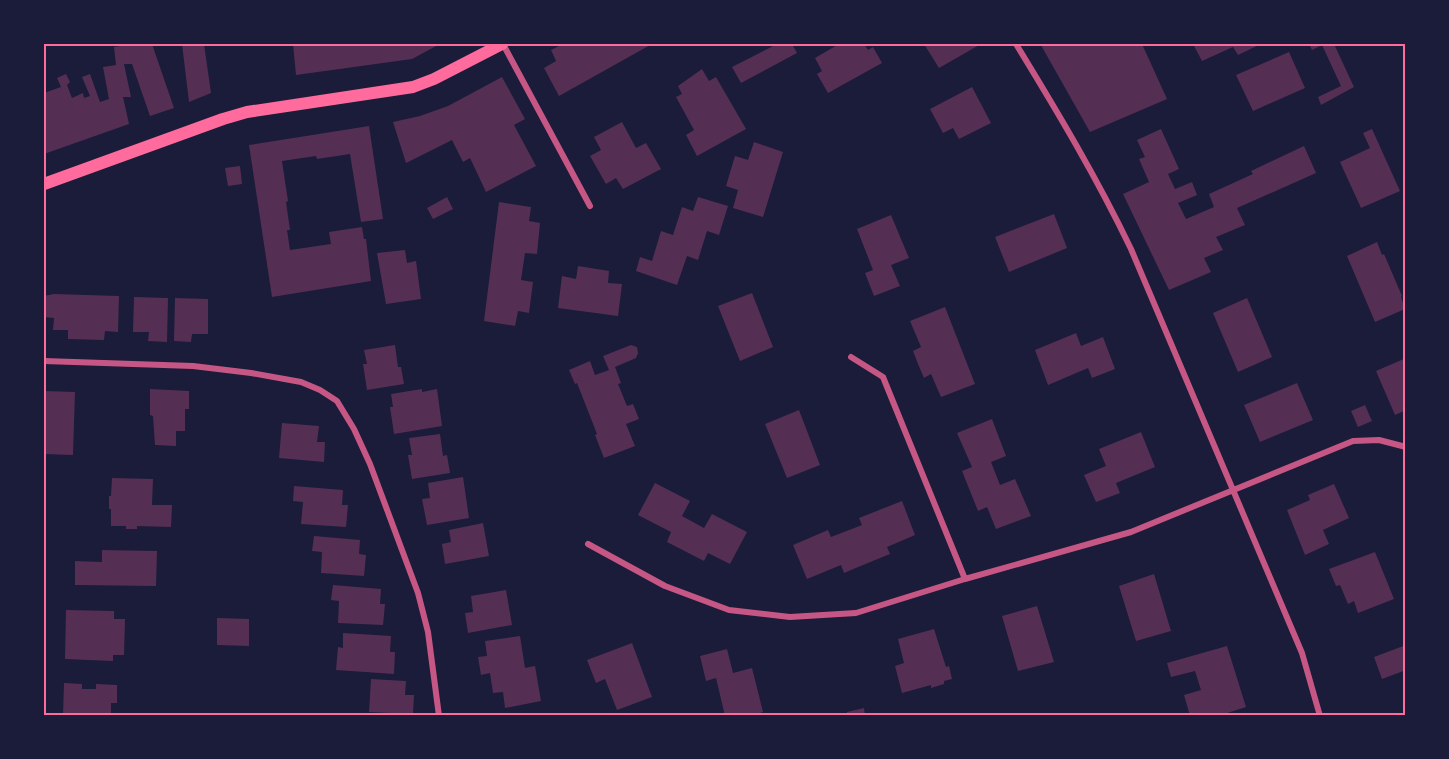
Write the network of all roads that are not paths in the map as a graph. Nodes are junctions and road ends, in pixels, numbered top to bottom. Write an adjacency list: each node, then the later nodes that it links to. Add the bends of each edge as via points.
1 (502, 44): 3 (main road, via 413,87 247,112); 4 (street)
2 (1016, 44): 8 (street, via 1106,195)
3 (44, 184)
4 (590, 206)
5 (851, 357): 10 (street, via 883,377)
6 (44, 361): 11 (street, via 193,366 251,373 302,382 337,401 370,464 418,593 428,632)
7 (1406, 447): 8 (street, via 1379,440 1353,441)
8 (1232, 489): 10 (street, via 1131,532); 12 (street, via 1302,653)
9 (588, 544): 10 (street, via 665,586 698,599 729,610 790,616 856,613)
10 (965, 579)
11 (439, 716)
12 (1320, 716)

